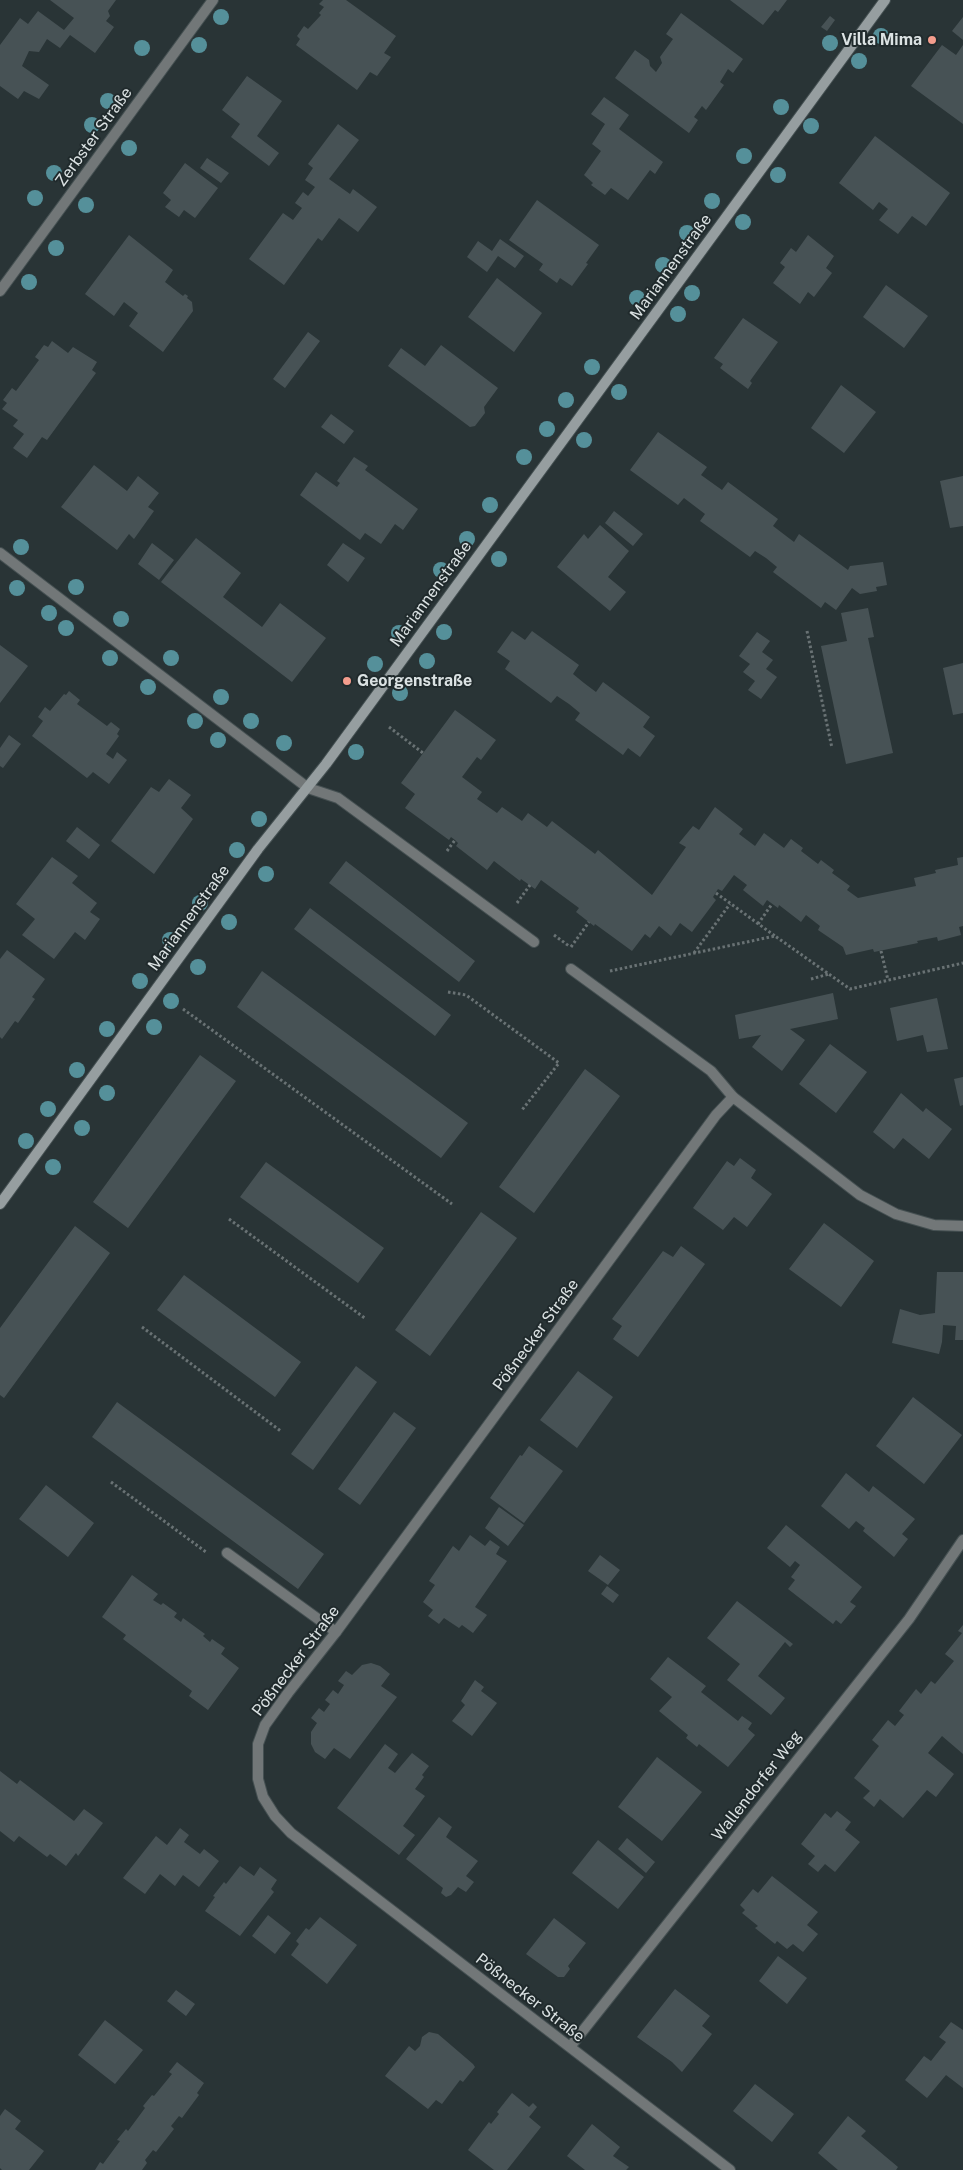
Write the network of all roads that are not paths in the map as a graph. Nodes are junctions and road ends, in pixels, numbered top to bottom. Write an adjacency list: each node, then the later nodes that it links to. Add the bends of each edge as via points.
1 (213, 0): 3 (street, Zerbster Straße)
2 (885, 0): 5 (street, Mariannenstraße)
3 (0, 291)
4 (0, 553): 5 (street)
5 (308, 788): 6 (street, via 338,798); 9 (street, Mariannenstraße, via 258,848)
6 (534, 942)
7 (571, 969): 8 (street, via 711,1071)
8 (733, 1097): 10 (street, via 860,1195 896,1214 934,1225); 13 (street, Pößnecker Straße, via 716,1115)
9 (0, 1204)
10 (963, 1226)
11 (963, 1540): 14 (street, Wallendorfer Weg, via 909,1619)
12 (227, 1554): 13 (street)
13 (336, 1632): 14 (street, Pößnecker Straße, via 265,1725 258,1744 258,1779 263,1797 291,1833)
14 (570, 2047): 15 (street, Pößnecker Straße)
15 (730, 2170)

